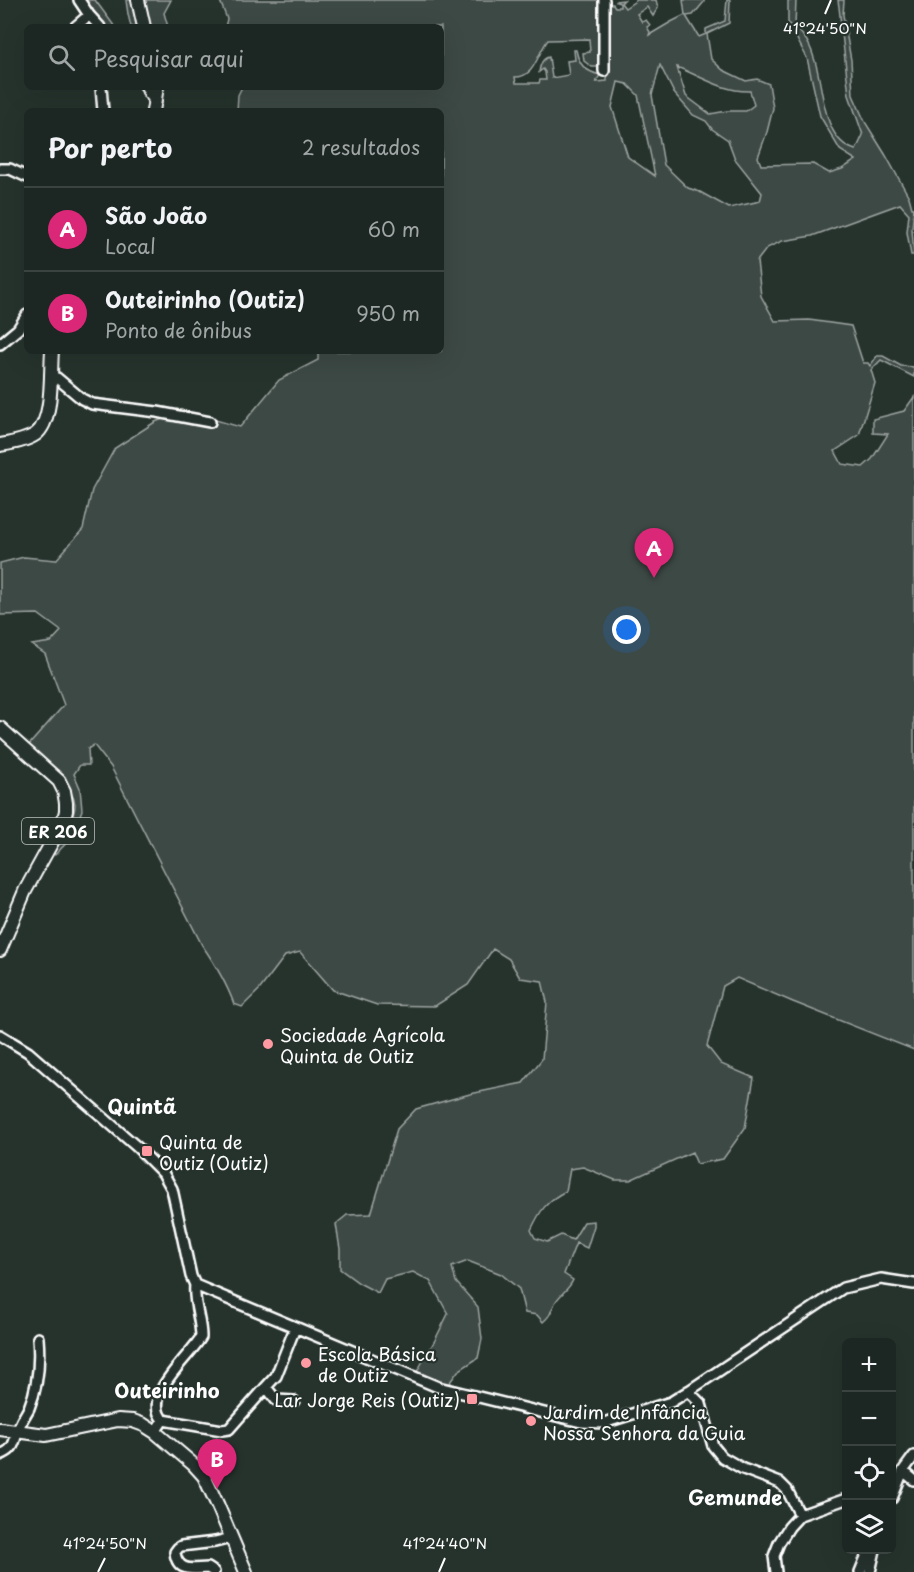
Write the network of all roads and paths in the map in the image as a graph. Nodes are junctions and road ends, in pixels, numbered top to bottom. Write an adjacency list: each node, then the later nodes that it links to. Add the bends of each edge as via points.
1 (79, 0): 4 (street)
2 (138, 0): 7 (main road)
3 (604, 0): 8 (street)
4 (89, 15): 5 (street); 6 (street)
5 (78, 24)
6 (97, 24)
7 (143, 24)
8 (604, 71)
9 (101, 90): 13 (street)
10 (147, 90): 12 (street)
11 (157, 90): 12 (main road)
12 (154, 106)
13 (103, 108)
14 (0, 169): 15 (street)
15 (24, 176)
16 (24, 320): 17 (street)
17 (0, 344)
18 (52, 354): 19 (main road)
19 (50, 376): 20 (street, via 92,404); 21 (main road, via 48,411 41,430 27,439)
20 (210, 422)
21 (0, 445)
22 (0, 728): 23 (main road, ER 206, via 58,781 67,807 63,822 24,891)
23 (0, 950)
24 (0, 1035): 26 (street, via 28,1052 163,1173 171,1189)
25 (914, 1284): 30 (street, via 880,1279 843,1288)
26 (195, 1285): 27 (street); 32 (street, via 201,1337 166,1379 157,1402)
27 (295, 1328): 29 (street, via 276,1376); 30 (street, via 438,1387 581,1422 604,1423 671,1402)
28 (38, 1338): 34 (street, via 40,1361)
29 (267, 1387): 31 (street, via 276,1400); 32 (street, via 229,1429)
30 (688, 1391): 42 (street, via 701,1404 713,1446 722,1457 780,1483)
31 (294, 1401)
32 (163, 1420): 35 (street)
33 (0, 1429): 34 (main road)
34 (20, 1431): 35 (main road, via 57,1433 118,1420 133,1421); 36 (street, via 12,1448)
35 (155, 1432): 43 (main road, via 204,1476)
36 (0, 1455)
37 (914, 1456): 38 (street)
38 (903, 1472): 39 (street); 40 (street)
39 (914, 1480)
40 (896, 1487)
41 (843, 1500): 42 (street)
42 (800, 1515): 48 (street, via 779,1543 774,1556)
43 (231, 1538): 46 (street, via 182,1546 175,1552 182,1568 208,1568); 47 (main road)
44 (867, 1554): 49 (street)
45 (874, 1554): 50 (street)
46 (214, 1572)
47 (246, 1572)
48 (776, 1572)
49 (860, 1572)
50 (870, 1572)

